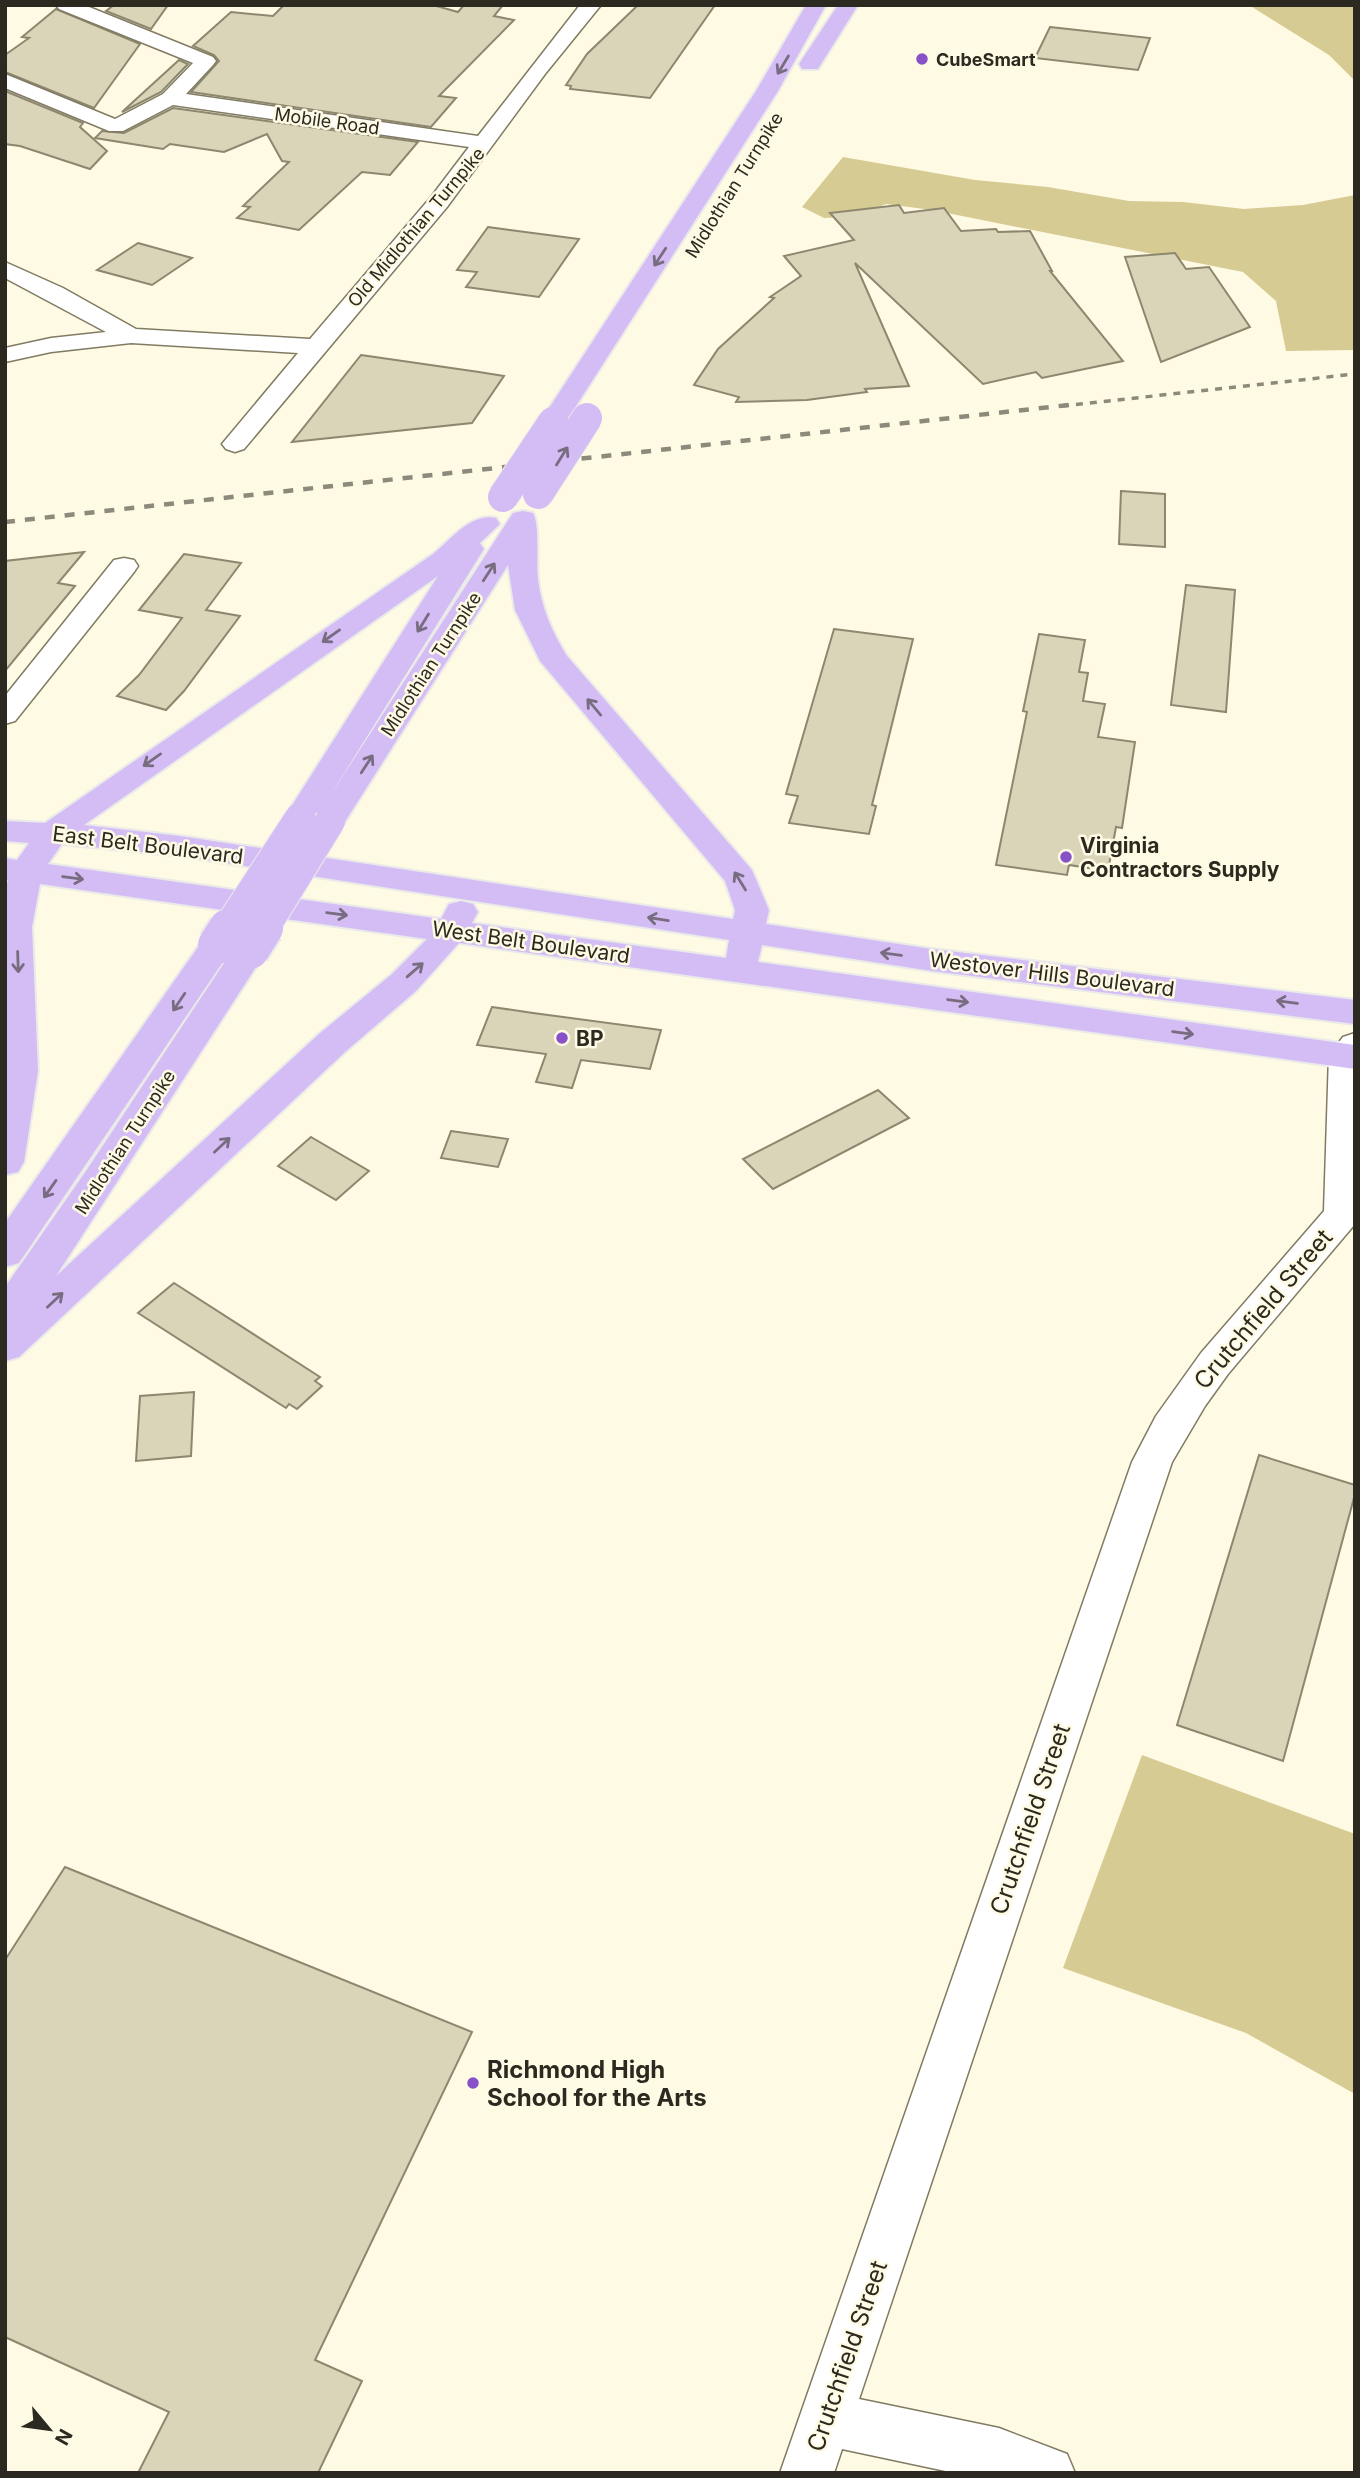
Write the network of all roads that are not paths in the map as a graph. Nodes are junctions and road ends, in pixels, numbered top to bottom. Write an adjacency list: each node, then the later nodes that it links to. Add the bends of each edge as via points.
1 (66, 5): 6 (street, via 206,61)
2 (591, 5): 8 (street, Old Midlothian Turnpike)
3 (816, 5): 15 (main road, Midlothian Turnpike, one-way to 15, bridge, via 767,91 553,422)
4 (848, 5): 7 (main road, Midlothian Turnpike)
5 (5, 80): 6 (street, via 116,127)
6 (170, 99): 8 (street, Mobile Road)
7 (773, 124)
8 (485, 143): 11 (street, Old Midlothian Turnpike)
9 (5, 269): 10 (street)
10 (131, 336): 11 (street); 12 (street)
11 (315, 347): 14 (street, Old Midlothian Turnpike)
12 (5, 355)
13 (601, 394): 15 (main road, Midlothian Turnpike, one-way to 13, bridge, via 538,494)
14 (235, 444)
15 (513, 509): 16 (main road, Midlothian Turnpike); 19 (main road, Midlothian Turnpike, one-way to 15); 28 (main road, one-way to 15, via 752,910 740,878 563,670 534,627)
16 (486, 524): 19 (main road, Midlothian Turnpike, one-way to 19); 21 (main road, one-way to 21, via 443,560)
17 (124, 566): 18 (street)
18 (5, 715)
19 (315, 819): 29 (main road, Midlothian Turnpike, bridge)
20 (5, 831): 21 (main road, East Belt Boulevard)
21 (53, 833): 22 (main road, East Belt Boulevard); 23 (main road)
22 (290, 863): 24 (main road, West Belt Boulevard)
23 (15, 870): 25 (main road, East Belt Boulevard, one-way to 25); 26 (main road)
24 (470, 890): 27 (main road); 28 (main road, West Belt Boulevard, one-way to 24)
25 (270, 904): 27 (main road, West Belt Boulevard, one-way to 27)
26 (10, 918): 34 (main road, one-way to 34, via 20,1071)
27 (454, 931): 30 (main road, West Belt Boulevard); 38 (main road, one-way to 27)
28 (750, 933): 30 (main road); 32 (main road, Westover Hills Boulevard, one-way to 28)
29 (234, 947): 36 (main road, Midlothian Turnpike, one-way to 36); 37 (main road, Midlothian Turnpike, via 71,1225)
30 (740, 970): 31 (main road, West Belt Boulevard)
31 (793, 978): 33 (main road, Westover Hills Boulevard, one-way to 33)
32 (1355, 1012)
33 (1352, 1053): 35 (street, Crutchfield Street)
34 (5, 1162)
35 (1348, 1212): 39 (street, Crutchfield Street, via 1197,1386 1152,1462)
36 (5, 1253)
37 (5, 1317)
38 (5, 1346)
39 (826, 2419): 40 (street, Crutchfield Street); 41 (street, via 999,2455)
40 (807, 2473)
41 (1048, 2473)

